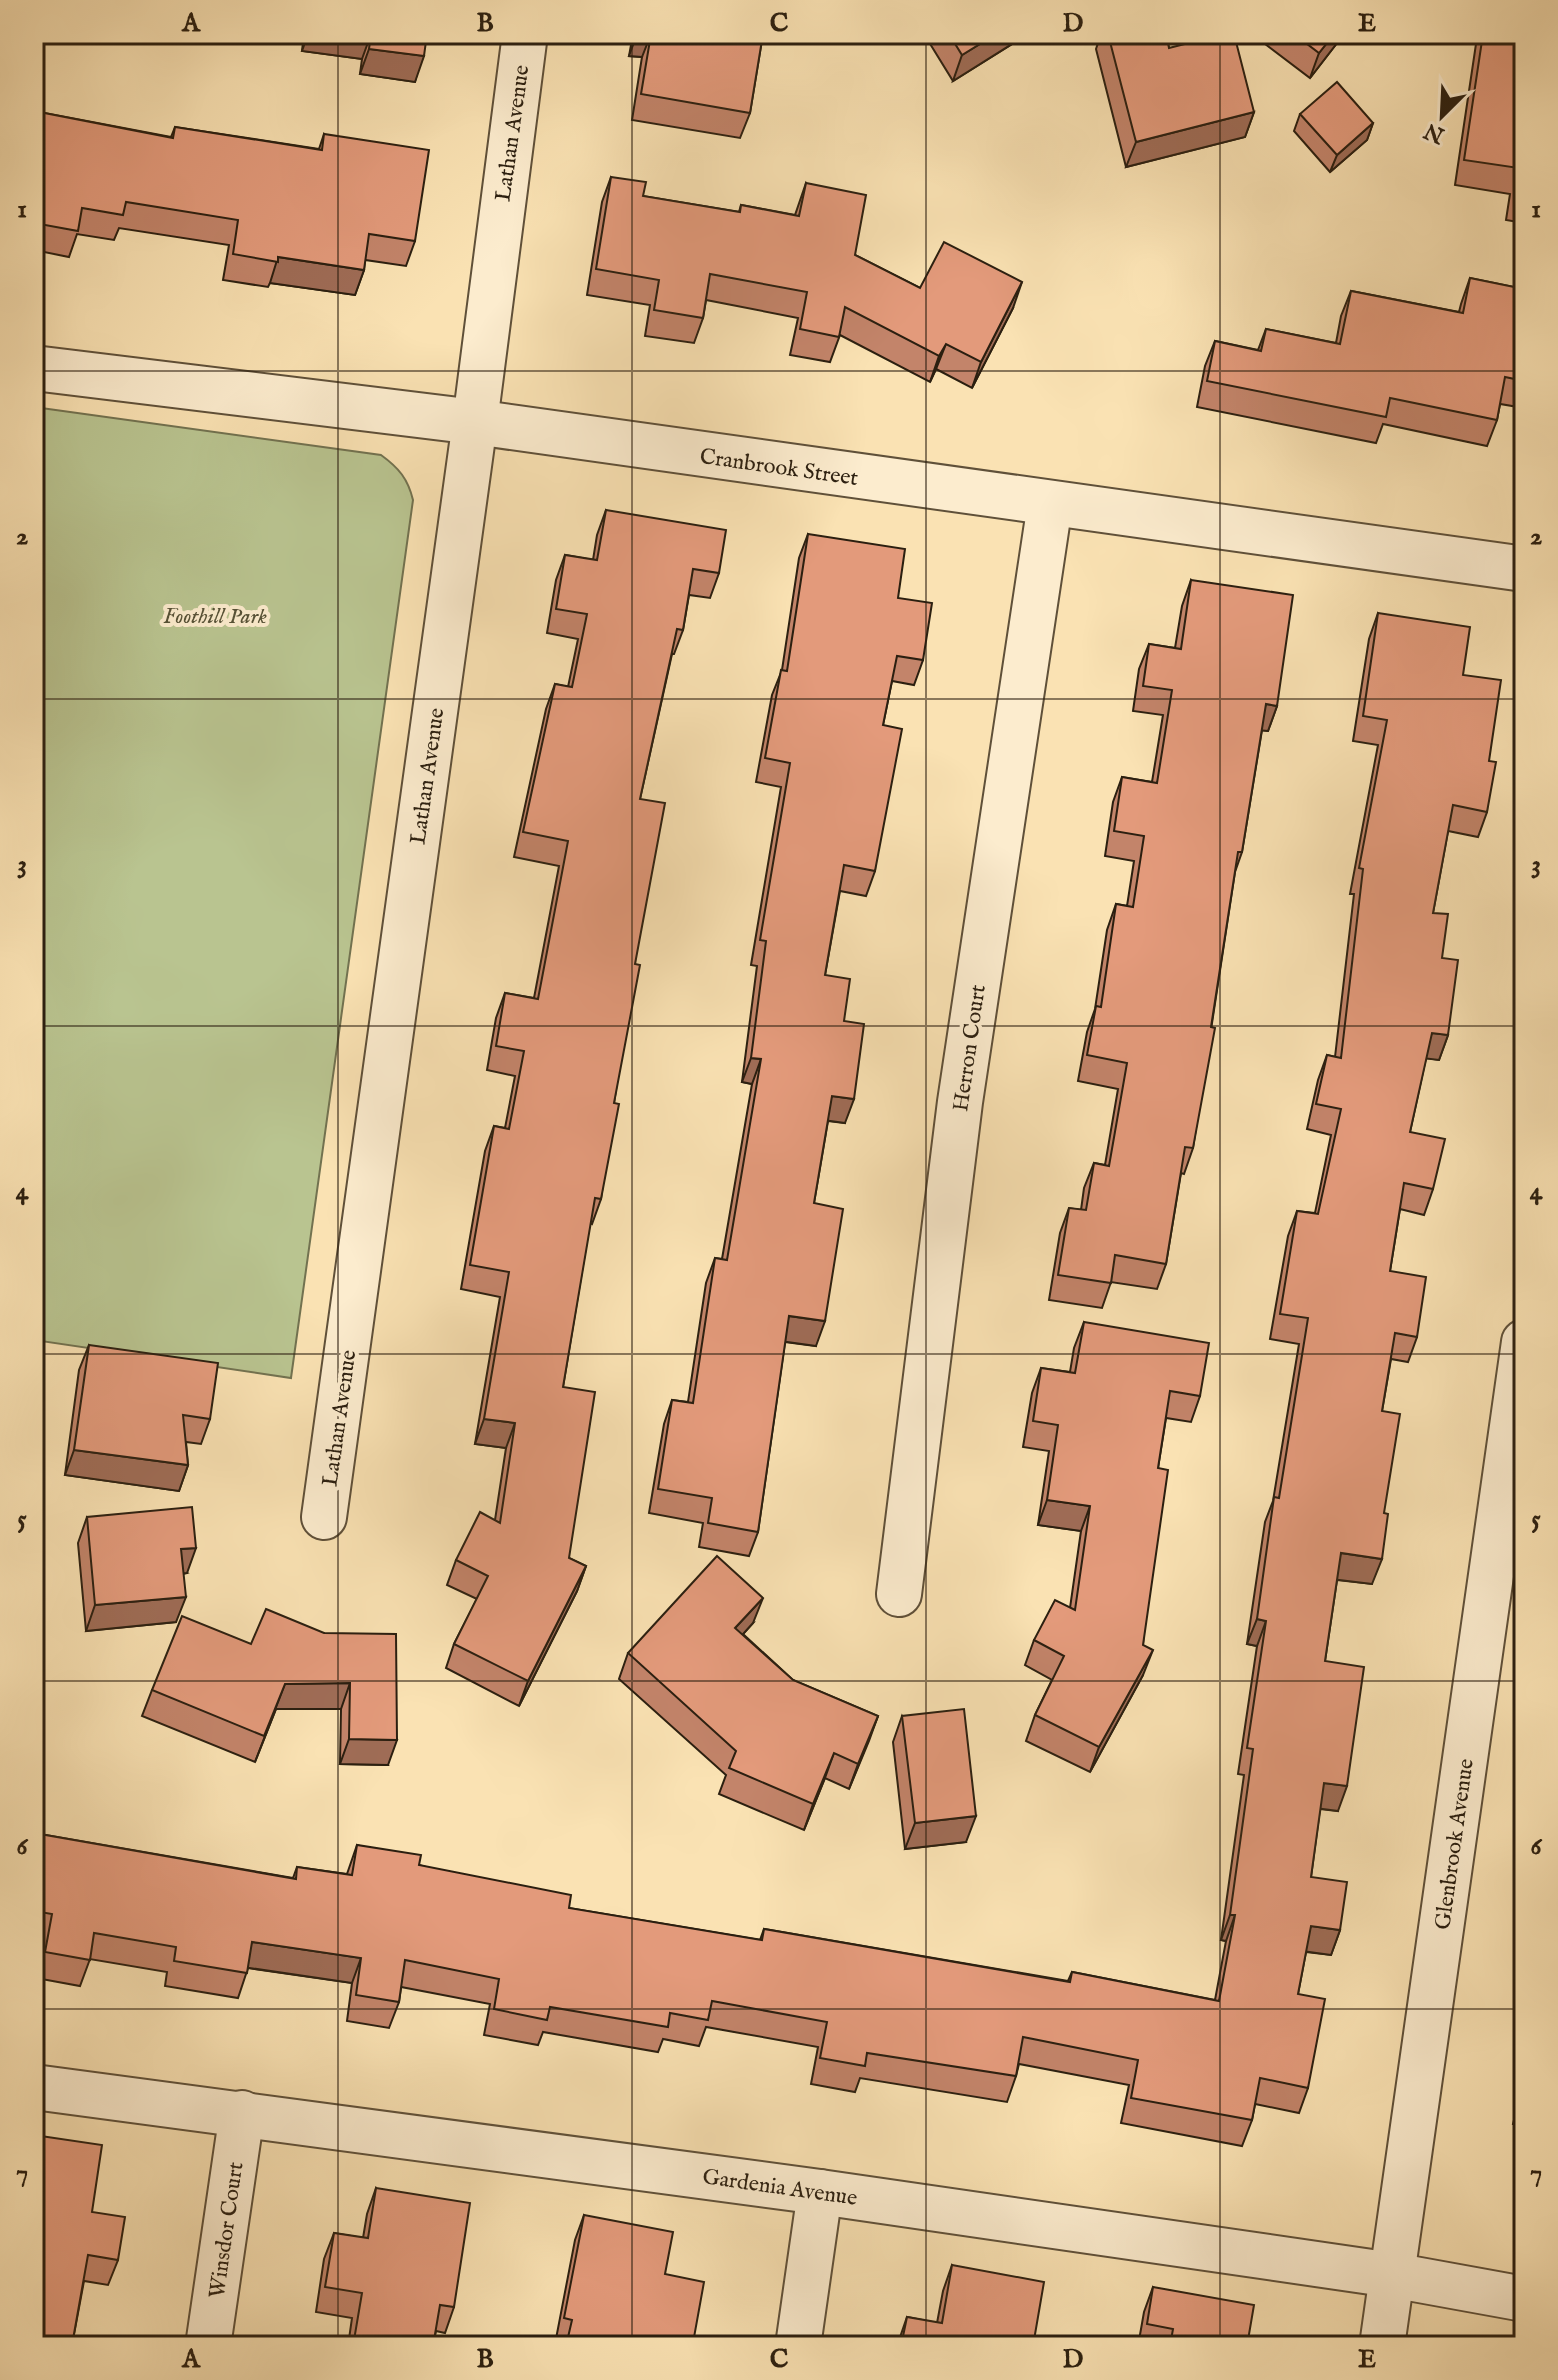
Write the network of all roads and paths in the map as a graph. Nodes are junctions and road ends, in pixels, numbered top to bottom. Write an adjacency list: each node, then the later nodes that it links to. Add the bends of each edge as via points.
1 (525, 34): 3 (street, Lathan Avenue)
2 (34, 368): 3 (street, Cranbrook Street)
3 (475, 422): 4 (street, Cranbrook Street); 7 (street, Lathan Avenue)
4 (1050, 504): 5 (street, Cranbrook Street); 8 (street, Herron Court, via 960,1102)
5 (1524, 569)
6 (1524, 1342): 12 (street, Glenbrook Avenue)
7 (324, 1517)
8 (899, 1594)
9 (34, 2087): 10 (street, Gardenia Avenue)
10 (242, 2113): 11 (street, Gardenia Avenue); 14 (street, Winsdor Court)
11 (820, 2192): 12 (street, Gardenia Avenue); 15 (street)
12 (1392, 2275): 13 (street, Gardenia Avenue); 16 (street, Glenbrook Avenue)
13 (1524, 2299)
14 (208, 2346)
15 (798, 2346)
16 (1382, 2346)

